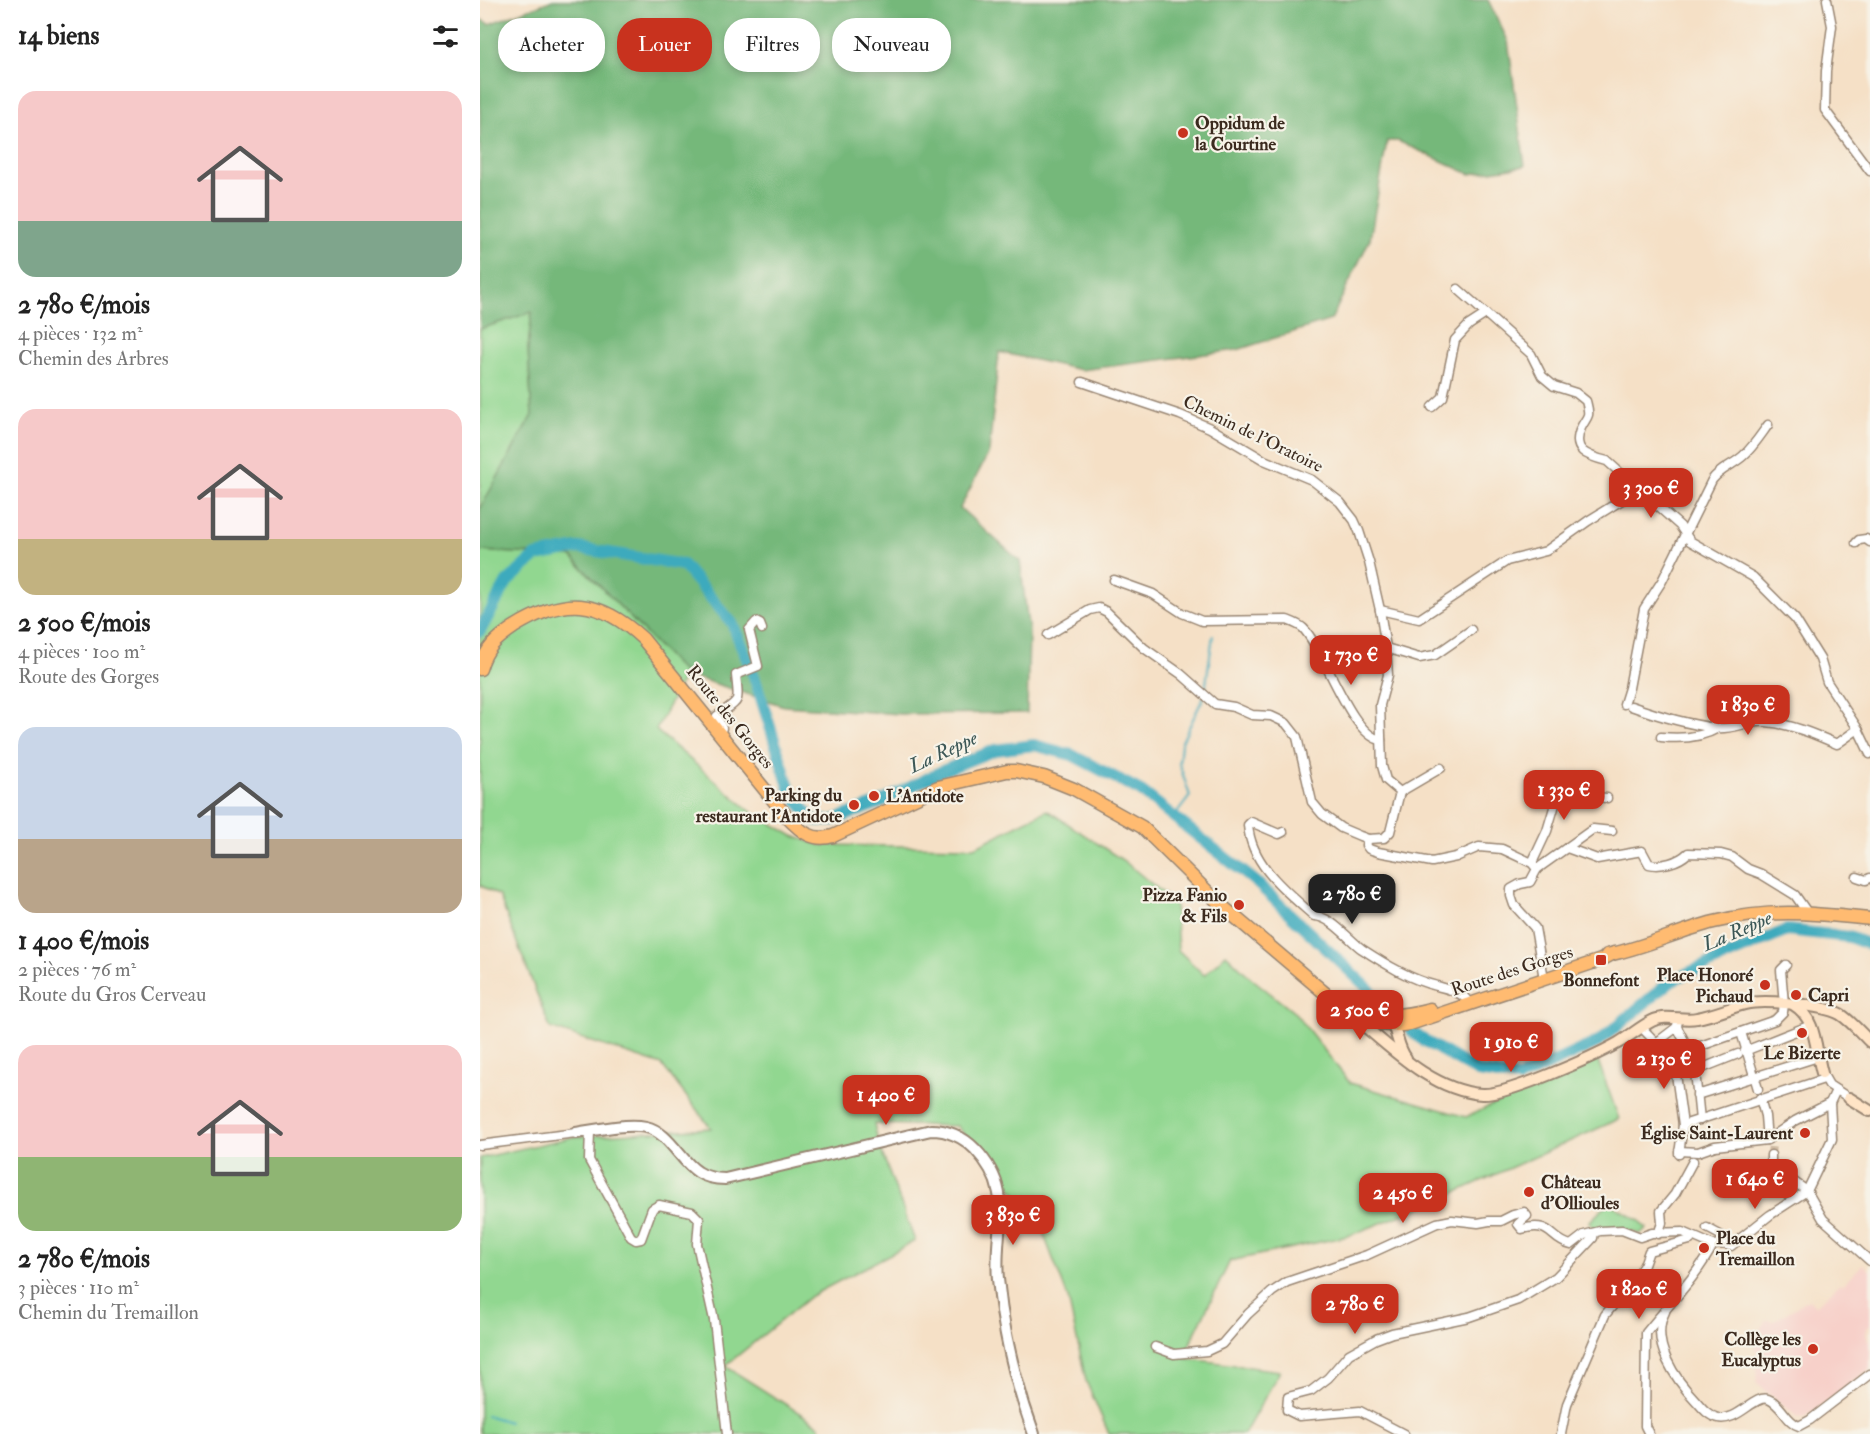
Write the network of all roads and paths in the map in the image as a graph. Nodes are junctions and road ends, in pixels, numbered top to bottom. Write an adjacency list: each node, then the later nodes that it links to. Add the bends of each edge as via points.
1 (1827, 0): 2 (street, via 1832,26 1825,110)
2 (1870, 171)
3 (1458, 289): 4 (street)
4 (1486, 314): 6 (street, via 1468,325 1455,340 1443,397); 8 (street, via 1531,354 1542,376 1586,401 1588,414 1577,439 1578,446 1591,457 1607,461)
5 (1082, 382): 13 (street, Chemin de l'Oratoire, via 1210,428 1328,491 1354,520)
6 (1432, 407)
7 (1768, 425): 9 (street, via 1742,457 1717,474)
8 (1638, 490): 9 (street, via 1680,526); 13 (street, via 1546,550 1507,561 1419,619)
9 (1684, 534): 19 (street, via 1644,609 1627,705 1670,720); 20 (street, via 1753,577 1795,619 1820,659 1827,682)
10 (1870, 542): 11 (street, via 1866,539)
11 (1856, 543)
12 (1114, 580): 23 (street, via 1154,594 1202,621 1295,622 1315,644 1336,688 1363,729 1373,739)
13 (1380, 610): 17 (street, Chemin de l'Oratoire)
14 (762, 629): 21 (street, via 756,622 749,630 758,666 736,675 739,696 717,716 722,724)
15 (1471, 630): 17 (street, via 1436,655 1419,658)
16 (1048, 635): 30 (street, via 1099,608 1215,704 1286,723 1297,737 1312,802 1341,828)
17 (1386, 648): 23 (street, Chemin de l'Oratoire, via 1388,675 1380,705)
18 (480, 669): 21 (main road, Route des Gorges, via 491,644 523,622 556,607 574,604 595,608 619,619 643,639)
19 (1718, 728): 20 (street, via 1766,722 1799,729 1837,744); 22 (street, via 1694,736)
20 (1858, 729): 24 (street)
21 (720, 735): 40 (main road, Route des Gorges, via 795,826 819,839 938,787 998,772 1016,771 1060,783 1142,827 1222,906)
22 (1661, 737)
23 (1381, 740): 26 (street, Chemin de l'Oratoire, via 1386,780)
24 (1870, 754)
25 (1441, 768): 26 (street)
26 (1400, 792): 30 (street, via 1390,832 1384,838)
27 (1607, 798): 32 (street, via 1565,795 1556,801)
28 (1612, 831): 31 (street, via 1593,829)
29 (1283, 832): 41 (street, via 1279,834 1251,822 1248,825 1253,846 1272,878 1314,916 1334,924 1362,950 1420,982 1457,992)
30 (1368, 839): 32 (street, via 1369,849 1421,861 1456,857 1479,847 1507,850)
31 (1568, 848): 32 (street); 35 (street, via 1598,859 1642,851 1654,866 1680,860 1688,853 1721,854 1795,895)
32 (1534, 866): 39 (street, via 1530,882 1511,889 1510,896 1535,928)
33 (1857, 877): 34 (street)
34 (1870, 878)
35 (1807, 912): 36 (main road, Route des Gorges); 37 (main road, Route des Gorges, via 1736,917)
36 (1870, 919)
37 (1614, 953): 39 (main road, Route des Gorges); 47 (main road, Route des Gorges)
38 (1786, 965): 42 (street, via 1781,970)
39 (1543, 973): 41 (main road, Route des Gorges)
40 (1323, 991): 44 (main road, Route des Gorges); 45 (main road, Route des Gorges)
41 (1466, 999): 45 (main road, Route des Gorges)
42 (1789, 1004): 43 (main road); 46 (main road, via 1747,1003); 48 (main road, via 1804,1013); 50 (street, via 1775,1020)
43 (1825, 1010): 48 (main road, via 1816,1014); 52 (main road, via 1845,1018)
44 (1352, 1016): 45 (main road, Route des Gorges, via 1364,1021); 54 (main road)
45 (1390, 1022): 47 (main road, Route des Gorges); 51 (main road); 54 (main road)
46 (1677, 1023): 49 (main road, via 1657,1019); 53 (street); 55 (street)
47 (1410, 1024): 51 (main road)
48 (1811, 1025): 56 (street); 57 (main road)
49 (1642, 1028): 53 (street); 58 (main road, via 1619,1043 1495,1093 1482,1094 1448,1085)
50 (1741, 1032): 55 (street); 56 (street)
51 (1397, 1040): 58 (main road)
52 (1870, 1042)
53 (1656, 1043): 67 (street, via 1675,1067)
54 (1385, 1044): 58 (main road)
55 (1689, 1050): 59 (street)
56 (1743, 1052): 59 (street); 61 (street)
57 (1818, 1057): 60 (main road); 61 (street)
58 (1409, 1063)
59 (1695, 1071): 64 (street)
60 (1823, 1076): 62 (street); 65 (street)
61 (1754, 1078): 64 (street); 65 (street)
62 (1836, 1090): 66 (street); 68 (street)
63 (1671, 1095): 67 (street)
64 (1698, 1095): 70 (street)
65 (1760, 1096): 70 (street); 74 (street)
66 (1849, 1098): 69 (main road)
67 (1679, 1101): 71 (street)
68 (1830, 1103): 74 (street, via 1795,1121); 78 (street, via 1832,1138)
69 (1870, 1111)
70 (1700, 1120): 71 (street)
71 (1683, 1125): 76 (street, via 1679,1152)
72 (590, 1131): 73 (street); 91 (street, via 589,1160 631,1238 641,1239 652,1209 659,1205 692,1212 699,1220 697,1244 714,1320); 92 (street, via 647,1127 661,1134 700,1174 725,1179 931,1130 955,1134 970,1144 984,1159 1000,1195 998,1279 1016,1383)
73 (576, 1133): 75 (street)
74 (1769, 1142): 76 (street, via 1714,1146)
75 (480, 1145)
76 (1696, 1156): 81 (street, via 1661,1211)
77 (1773, 1163): 78 (street)
78 (1807, 1191): 83 (street, via 1731,1246); 85 (street, via 1822,1219)
79 (1707, 1228): 83 (street, via 1724,1237)
80 (1594, 1233): 81 (street, via 1622,1230 1640,1237); 89 (street, via 1571,1245 1563,1243 1546,1228 1521,1229 1518,1224 1527,1216 1524,1212 1501,1221 1437,1222 1367,1255 1287,1282 1248,1314 1222,1344 1208,1351 1174,1354); 93 (street, via 1556,1277 1518,1300 1469,1317 1376,1339 1348,1354 1311,1391 1288,1397 1287,1410 1299,1416 1360,1411)
81 (1658, 1234): 82 (street, via 1683,1232)
82 (1691, 1238): 84 (street); 94 (street, via 1649,1251 1633,1281 1605,1315 1567,1404)
83 (1722, 1244): 84 (street)
84 (1711, 1248): 86 (street)
85 (1870, 1261)
86 (1665, 1312): 87 (street, via 1660,1323); 88 (street, via 1646,1333)
87 (1662, 1341): 88 (street, via 1652,1335); 90 (street, via 1671,1370 1708,1414 1719,1418 1730,1418 1760,1399 1768,1399 1799,1426)
88 (1644, 1345): 95 (street)
89 (1155, 1347)
90 (1870, 1374)
91 (727, 1434)
92 (1034, 1434)
93 (1404, 1434)
94 (1561, 1434)
95 (1648, 1434)

